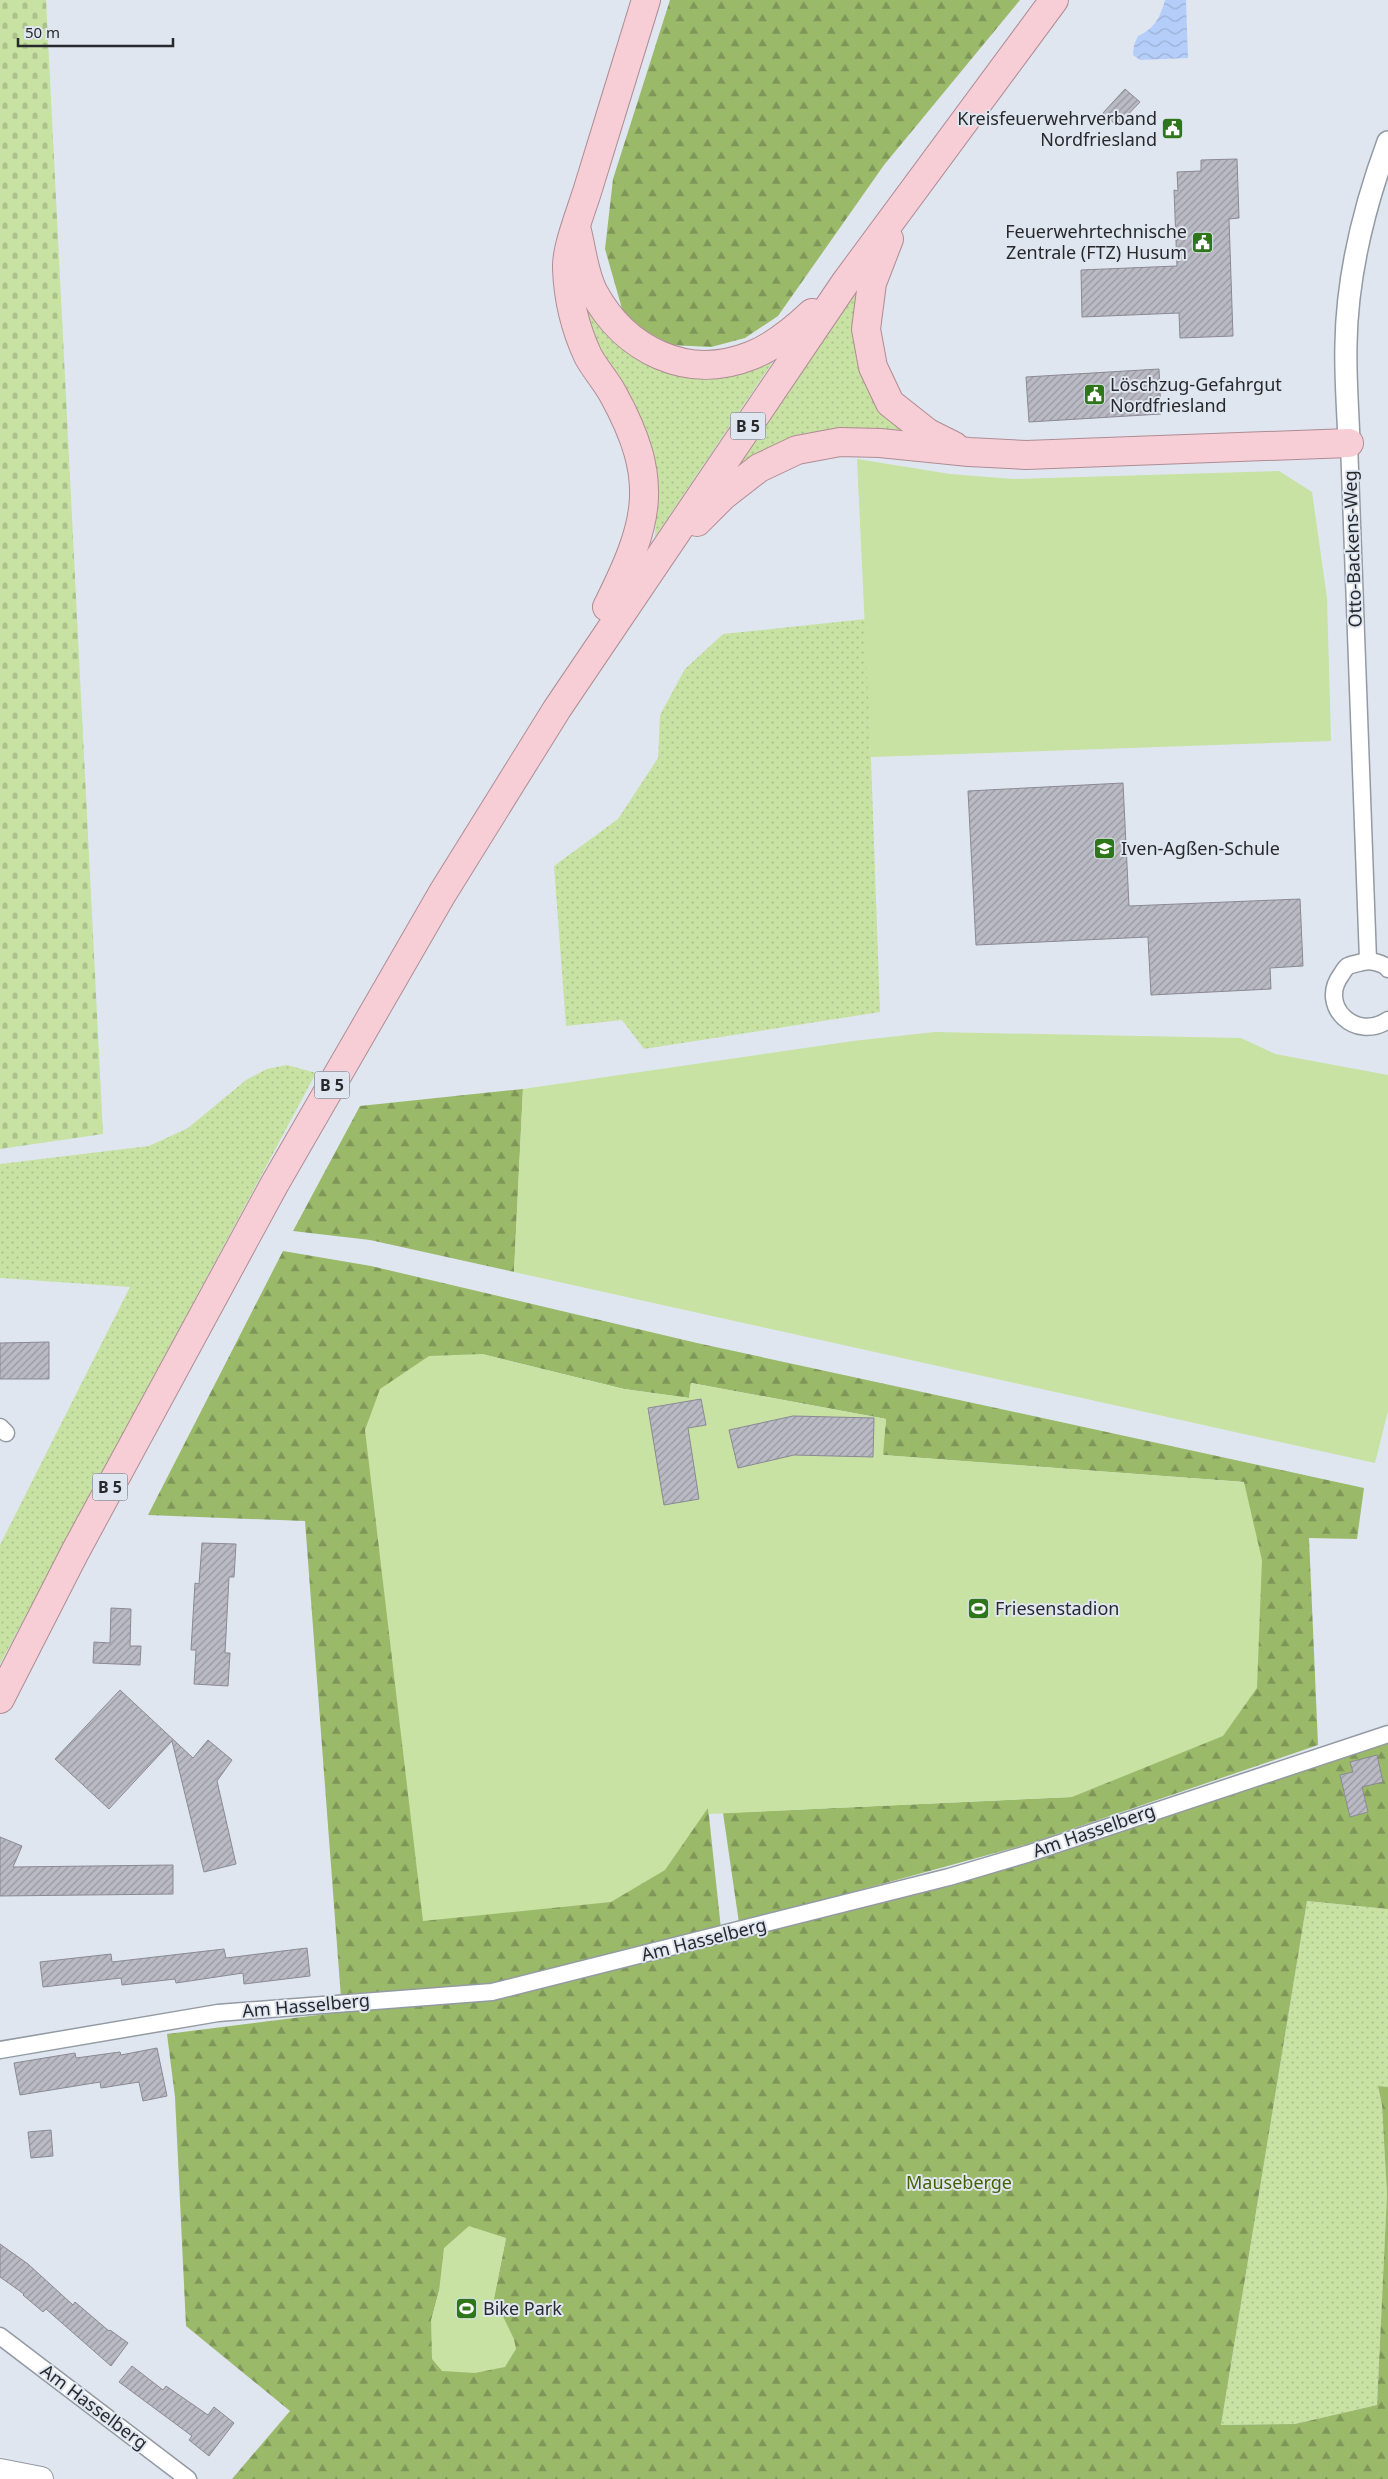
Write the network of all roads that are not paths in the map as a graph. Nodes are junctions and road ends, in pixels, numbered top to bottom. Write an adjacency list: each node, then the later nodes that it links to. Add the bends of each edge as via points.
1 (646, 0): 5 (highway)
2 (1054, 0): 4 (highway, B 5)
3 (1388, 142): 7 (street, Otto-Backens-Weg, via 1372,184 1348,300)
4 (903, 203): 6 (highway, B 5); 8 (highway, via 872,283 866,329 873,367 890,403 928,434)
5 (576, 228): 6 (highway, via 592,291 611,320 634,342 669,360 712,365 750,356 790,334); 10 (highway, via 566,266 573,320 589,357 613,394 637,445 646,487 643,521 630,561)
6 (845, 283): 9 (highway, B 5)
7 (1349, 443): 8 (highway, via 1026,455); 11 (street, Otto-Backens-Weg)
8 (969, 452): 9 (highway, via 840,442 797,450 759,468 723,496)
9 (650, 569): 10 (highway, B 5)
10 (557, 709): 14 (highway, B 5, via 442,894 274,1185 75,1552)
11 (1368, 960): 12 (street); 13 (street, via 1347,967 1334,984 1335,1007 1350,1024 1371,1028)
12 (1388, 969)
13 (1388, 1021)
14 (0, 1699)
15 (1388, 1734): 16 (street, Am Hasselberg, via 949,1877 492,1992 218,2013)
16 (0, 2050)
17 (0, 2336): 20 (street, Am Hasselberg)
18 (0, 2471): 19 (main road)
19 (41, 2479)
20 (188, 2479)

